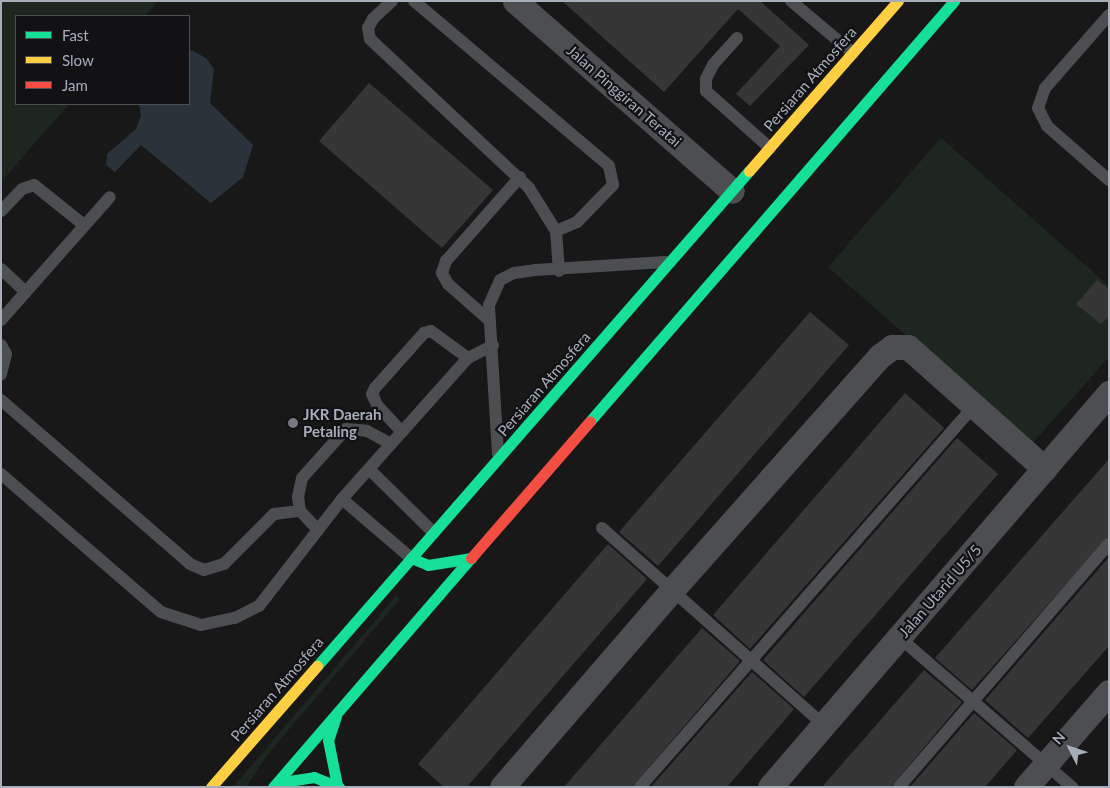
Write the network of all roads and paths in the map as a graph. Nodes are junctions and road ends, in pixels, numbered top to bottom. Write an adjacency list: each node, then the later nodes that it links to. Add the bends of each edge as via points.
1 (392, 1): 11 (lane, via 373,19 368,28 370,39)
2 (414, 1): 17 (lane, via 609,166 613,185 577,222)
3 (515, 1): 13 (street, Jalan Pinggiran Teratai)
4 (791, 1): 9 (lane)
5 (898, 1): 9 (street, Persiaran Atmosfera)
6 (954, 1): 44 (street)
7 (1109, 15): 12 (lane, via 1044,88 1038,108 1046,126)
8 (737, 38): 10 (lane, via 714,65 706,79 706,91)
9 (852, 53): 10 (street, Persiaran Atmosfera)
10 (770, 148): 13 (street, Persiaran Atmosfera)
11 (520, 178): 17 (lane); 23 (lane, via 446,261 442,273 448,284)
12 (1109, 180)
13 (732, 191): 18 (street, Persiaran Atmosfera)
14 (110, 197): 16 (lane)
15 (1, 211): 16 (lane, via 22,189 34,185)
16 (84, 225): 21 (lane)
17 (556, 231): 20 (lane)
18 (671, 262): 20 (lane); 33 (street, Persiaran Atmosfera)
19 (1, 269): 21 (lane)
20 (559, 271): 23 (lane, via 514,273 500,280 489,305)
21 (26, 292): 22 (lane)
22 (1, 320)
23 (490, 321): 25 (lane)
24 (1, 345): 27 (lane, via 6,354)
25 (493, 345): 26 (lane); 33 (lane)
26 (468, 358): 31 (lane); 31 (lane, via 431,331 424,333 372,394 377,405)
27 (1, 374)
28 (1109, 394): 35 (street, Jalan Utarid U5/5)
29 (1, 400): 38 (lane, via 190,564 204,570 224,564 274,514)
30 (974, 406): 35 (street); 45 (street, via 908,347 892,347 880,356); 48 (lane)
31 (402, 432): 32 (lane)
32 (391, 444): 34 (lane); 38 (lane, via 367,431 346,429 302,478)
33 (499, 459): 42 (street, Persiaran Atmosfera)
34 (369, 469): 37 (lane); 42 (lane)
35 (1045, 469): 47 (street, Jalan Utarid U5/5)
36 (1, 474): 40 (lane, via 160,612 201,625 235,618 259,606)
37 (342, 499): 40 (lane); 43 (lane)
38 (300, 511): 40 (lane)
39 (602, 528): 45 (lane)
40 (318, 530)
41 (1109, 544): 50 (lane)
42 (438, 548): 43 (street, Persiaran Atmosfera); 43 (street, via 428,565); 44 (street); 46 (street)
43 (411, 558): 55 (street, Persiaran Atmosfera)
44 (470, 558): 46 (street)
45 (672, 590): 48 (lane); 58 (street)
46 (441, 592): 51 (street)
47 (900, 638): 50 (lane); 52 (street, Jalan Utarid U5/5)
48 (751, 660): 52 (lane); 59 (lane)
49 (1109, 692): 53 (street)
50 (973, 701): 53 (lane); 61 (lane)
51 (337, 712): 54 (street, via 328,740); 56 (street)
52 (824, 725): 60 (street, Jalan Utarid U5/5)
53 (1046, 764): 62 (street); 63 (lane)
54 (338, 786): 57 (street, via 314,777 289,781)
55 (211, 787)
56 (273, 787)
57 (280, 787)
58 (502, 787)
59 (640, 787)
60 (770, 787)
61 (899, 787)
62 (1026, 787)
63 (1072, 787)

